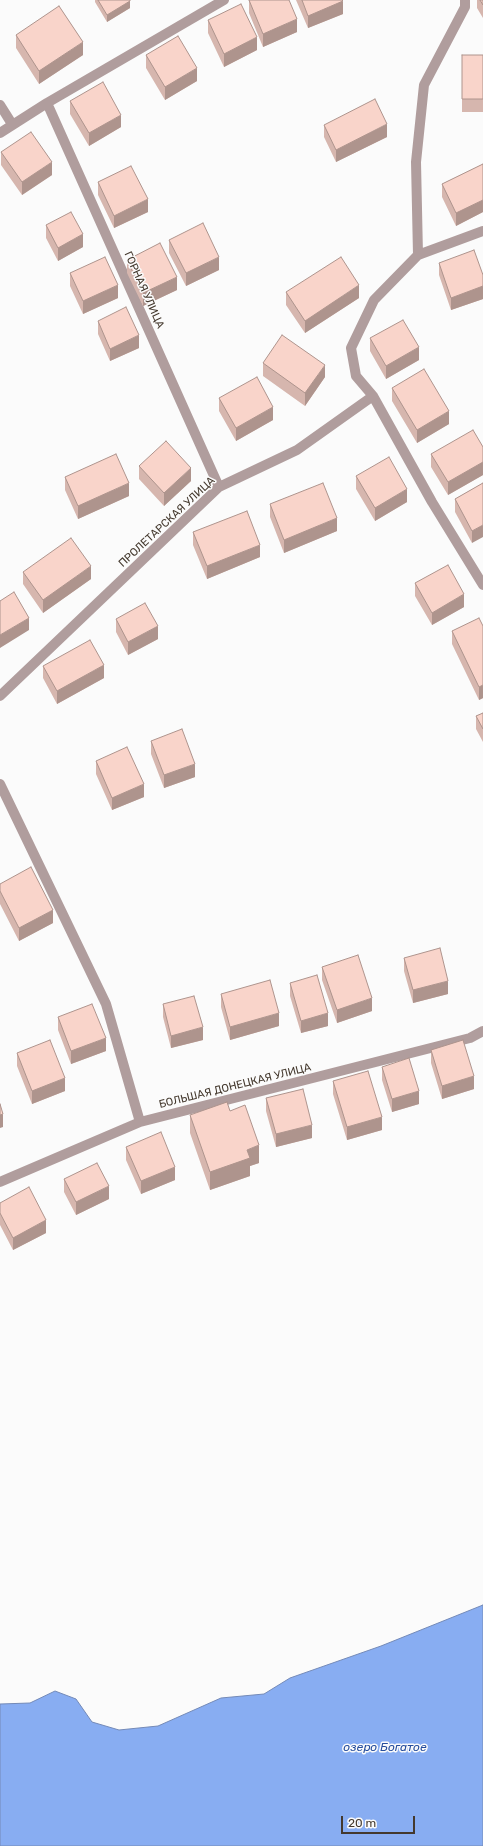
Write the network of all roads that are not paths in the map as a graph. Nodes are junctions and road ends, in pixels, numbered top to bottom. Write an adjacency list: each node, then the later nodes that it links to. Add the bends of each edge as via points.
1 (224, 0): 3 (street)
2 (465, 0): 8 (street, via 464,7 424,85 416,162)
3 (47, 103): 5 (street); 10 (street, ГОРНАЯ УЛИЦА)
4 (0, 105): 5 (street)
5 (12, 124): 6 (street)
6 (0, 133)
7 (483, 231): 8 (street)
8 (418, 255): 9 (street, via 374,300 351,348 356,376)
9 (372, 396): 10 (street, ПРОЛЕТАРСКАЯ УЛИЦА, via 296,450); 11 (street)
10 (219, 487): 12 (street, ПРОЛЕТАРСКАЯ УЛИЦА)
11 (483, 585)
12 (0, 696)
13 (0, 784): 15 (street, via 106,1004)
14 (483, 1031): 15 (street, БОЛЬШАЯ ДОНЕЦКАЯ УЛИЦА, via 470,1038)
15 (140, 1122): 16 (street, БОЛЬШАЯ ДОНЕЦКАЯ УЛИЦА)
16 (0, 1182)

